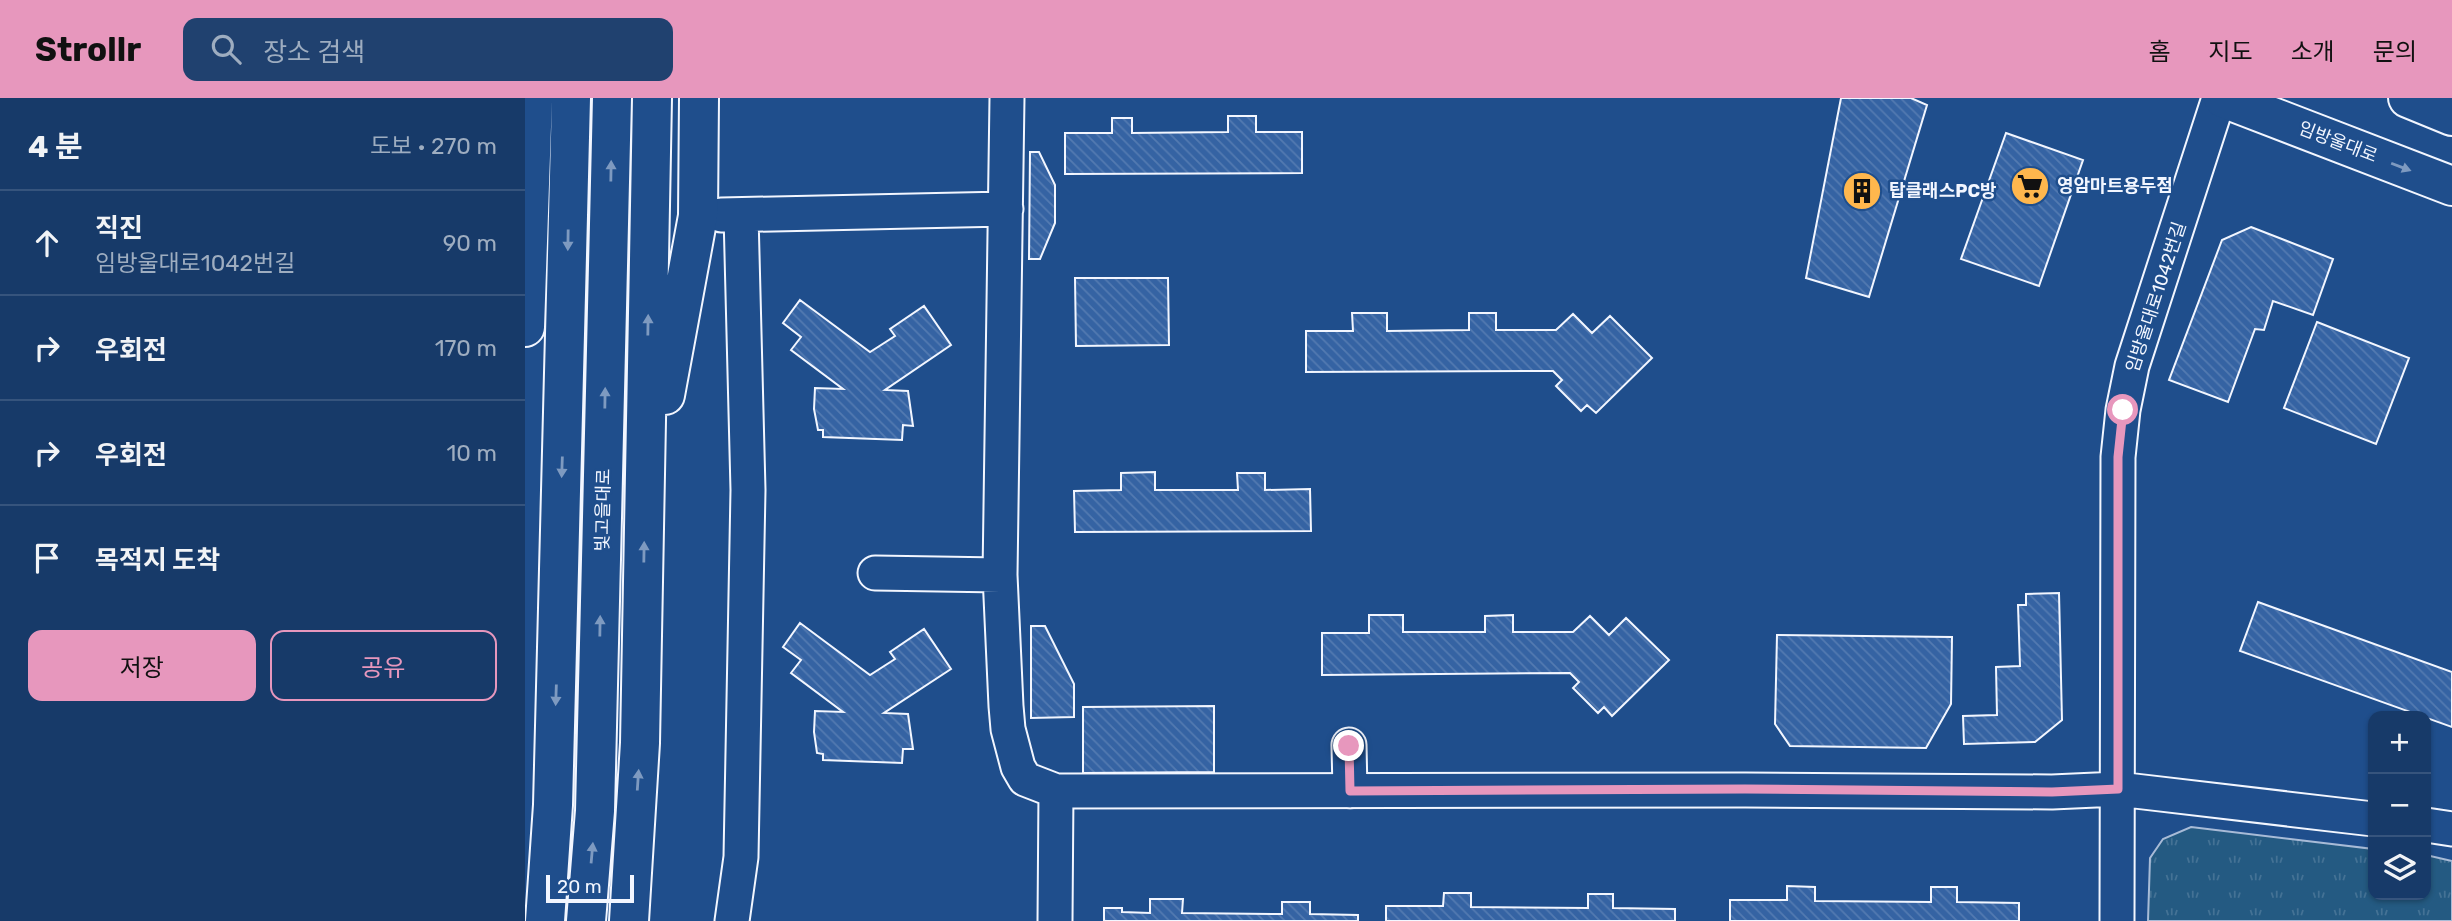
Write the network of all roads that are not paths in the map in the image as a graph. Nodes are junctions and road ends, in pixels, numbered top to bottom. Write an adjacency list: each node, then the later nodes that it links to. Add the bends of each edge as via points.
1 (571, 98): 27 (main road, one-way to 27, via 553,805)
2 (612, 98): 28 (main road, 빛고을대로, one-way to 2, via 595,811)
3 (652, 98): 17 (main road, one-way to 3)
4 (685, 98): 11 (main road)
5 (699, 98): 11 (main road)
6 (1007, 98): 13 (street)
7 (2221, 98): 12 (main road, 임방울대로, one-way to 12); 21 (street, 임방울대로1042번길, via 2132,366 2123,410 2118,457)
8 (2408, 98): 10 (main road)
9 (532, 108): 16 (main road)
10 (2452, 116)
11 (699, 140): 15 (main road)
12 (2452, 186)
13 (1006, 209): 14 (street); 19 (street)
14 (741, 215): 15 (street); 30 (street, via 748,490 741,857)
15 (698, 216): 17 (main road)
16 (525, 327)
17 (645, 504): 29 (main road, one-way to 17, via 640,743)
18 (876, 573): 19 (street)
19 (1000, 575): 22 (street, via 1006,706 1015,759 1025,779)
20 (1349, 746): 23 (street)
21 (2118, 789): 23 (street); 24 (street); 32 (street, 임방울대로1042번길)
22 (1056, 791): 23 (street); 31 (street)
23 (1350, 791)
24 (2368, 818)
25 (2431, 826): 26 (street)
26 (2452, 829)
27 (545, 921)
28 (586, 921)
29 (629, 921)
30 (732, 921)
31 (1055, 921)
32 (2117, 921)

